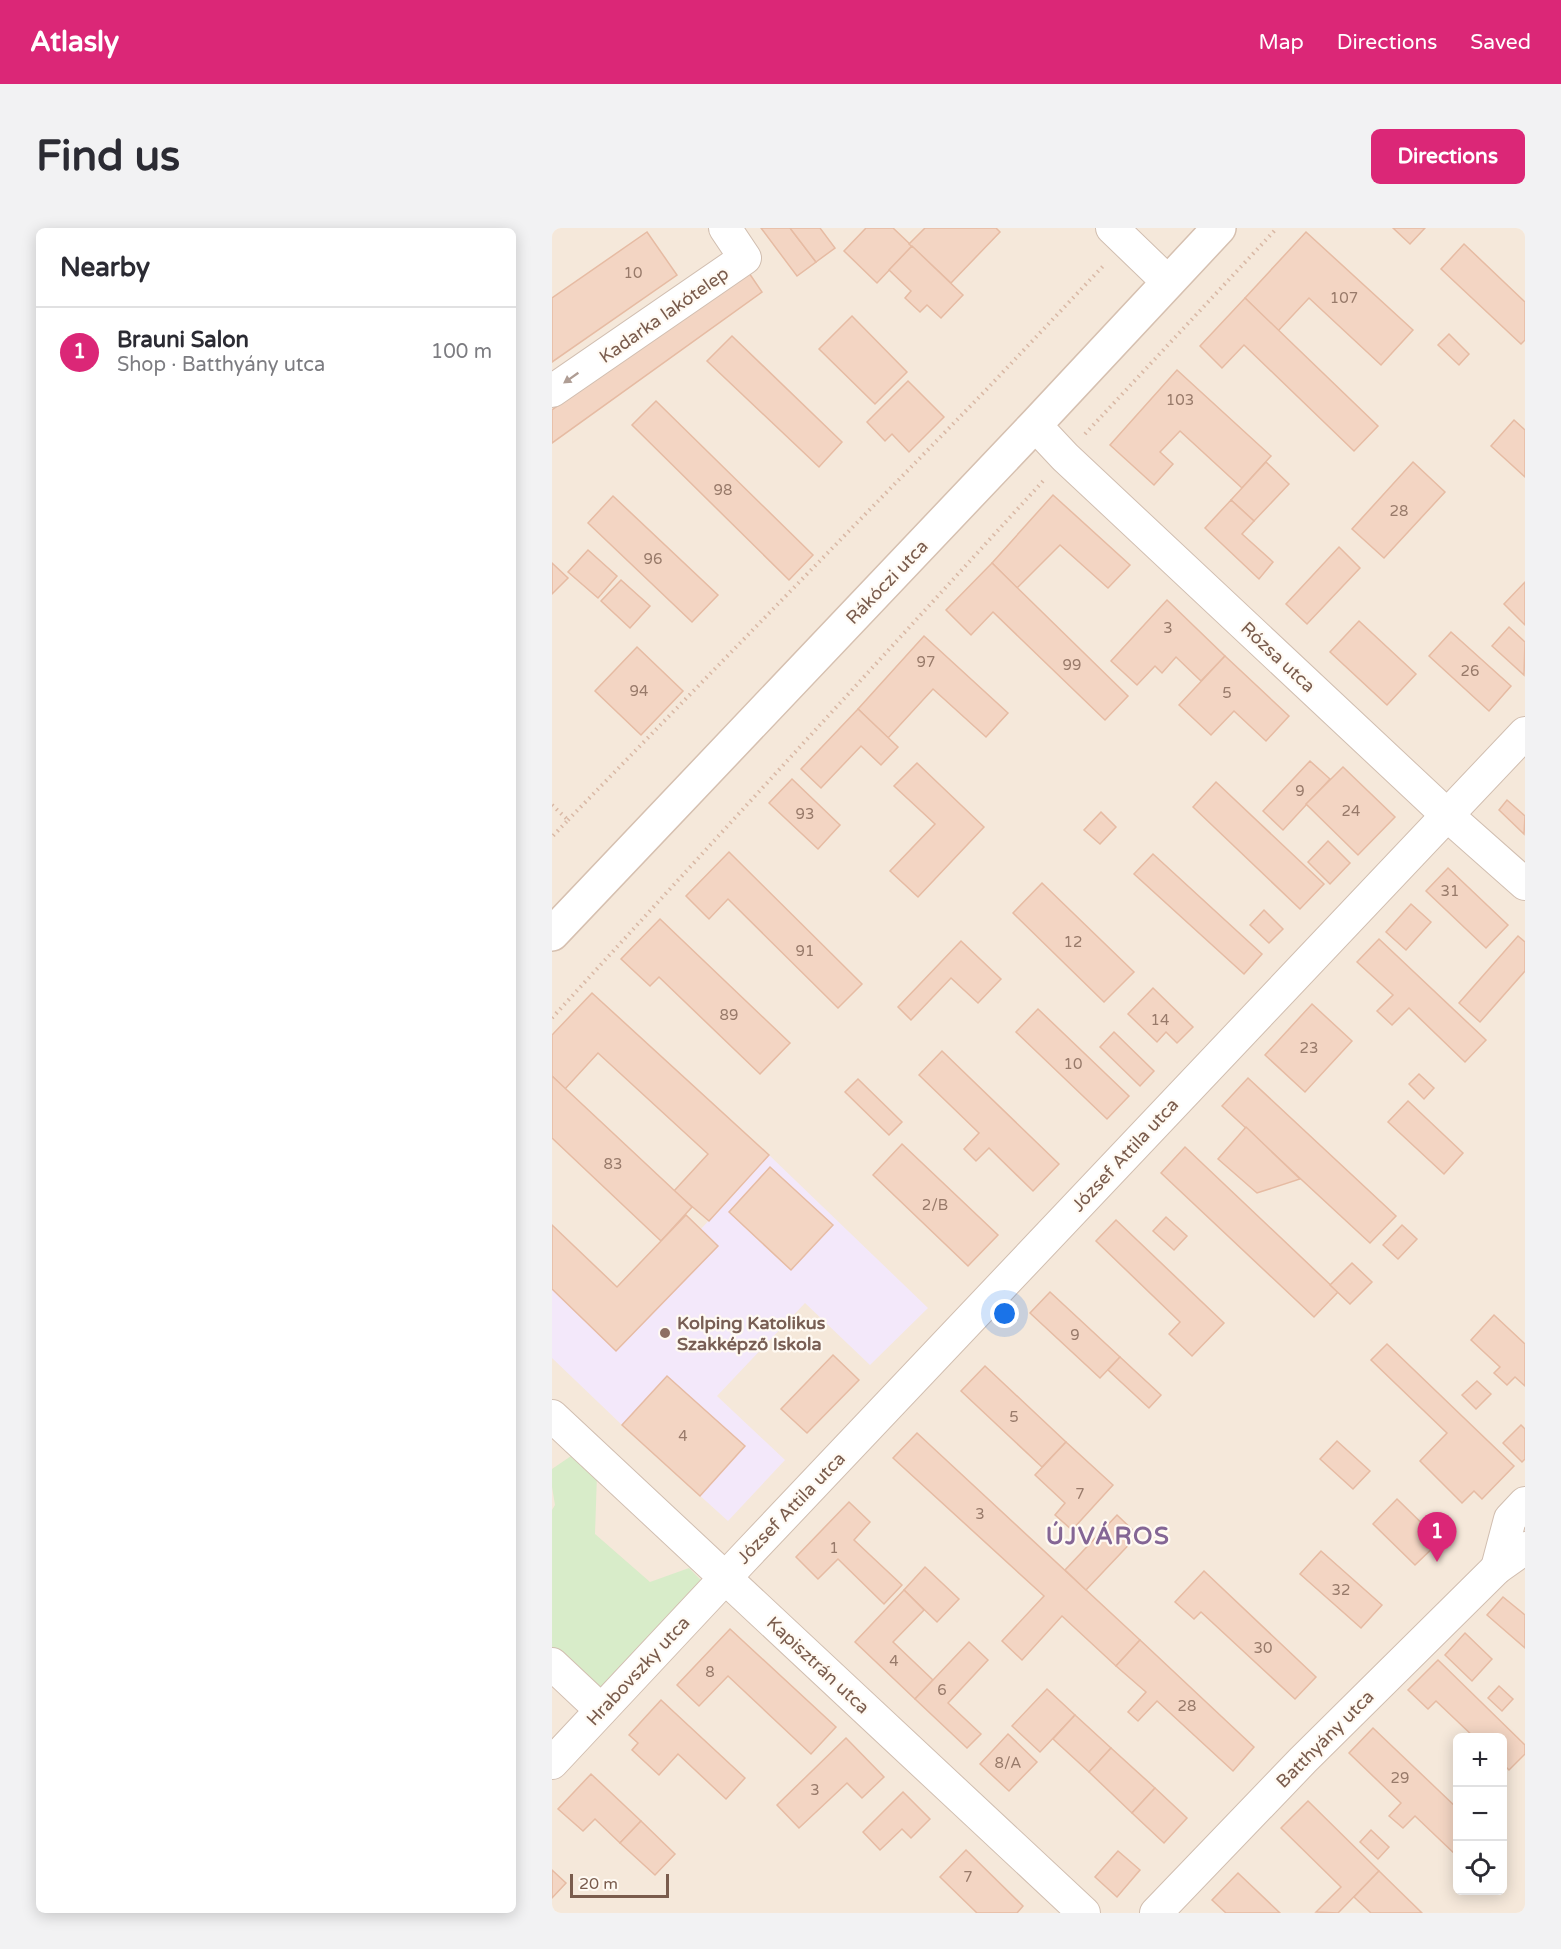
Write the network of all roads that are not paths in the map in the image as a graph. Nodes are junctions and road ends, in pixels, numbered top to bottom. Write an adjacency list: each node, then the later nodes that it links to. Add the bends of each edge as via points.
1 (725, 228): 5 (street, Kadarka lakótelep, one-way to 5, via 745,258)
2 (1220, 228): 4 (street, Rákóczi utca)
3 (1119, 235): 4 (street)
4 (1168, 282): 6 (street, Rákóczi utca)
5 (552, 391)
6 (1035, 425): 8 (street, Rózsa utca); 10 (street, Rákóczi utca)
7 (1525, 733): 8 (street, József Attila utca)
8 (1447, 815): 9 (street, Rózsa utca); 15 (street, József Attila utca)
9 (1525, 884)
10 (552, 934)
11 (552, 1416): 15 (street, Kapisztrán utca)
12 (1525, 1503): 14 (street, via 1510,1519)
13 (1525, 1548): 14 (street, Batthyány utca)
14 (1497, 1568): 20 (street, Batthyány utca, via 1303,1760)
15 (725, 1578): 17 (street, Hrabovszky utca); 19 (street, Kapisztrán utca)
16 (552, 1664): 17 (street)
17 (601, 1710): 18 (street, Hrabovszky utca)
18 (552, 1763)
19 (1084, 1913)
20 (1156, 1913)

